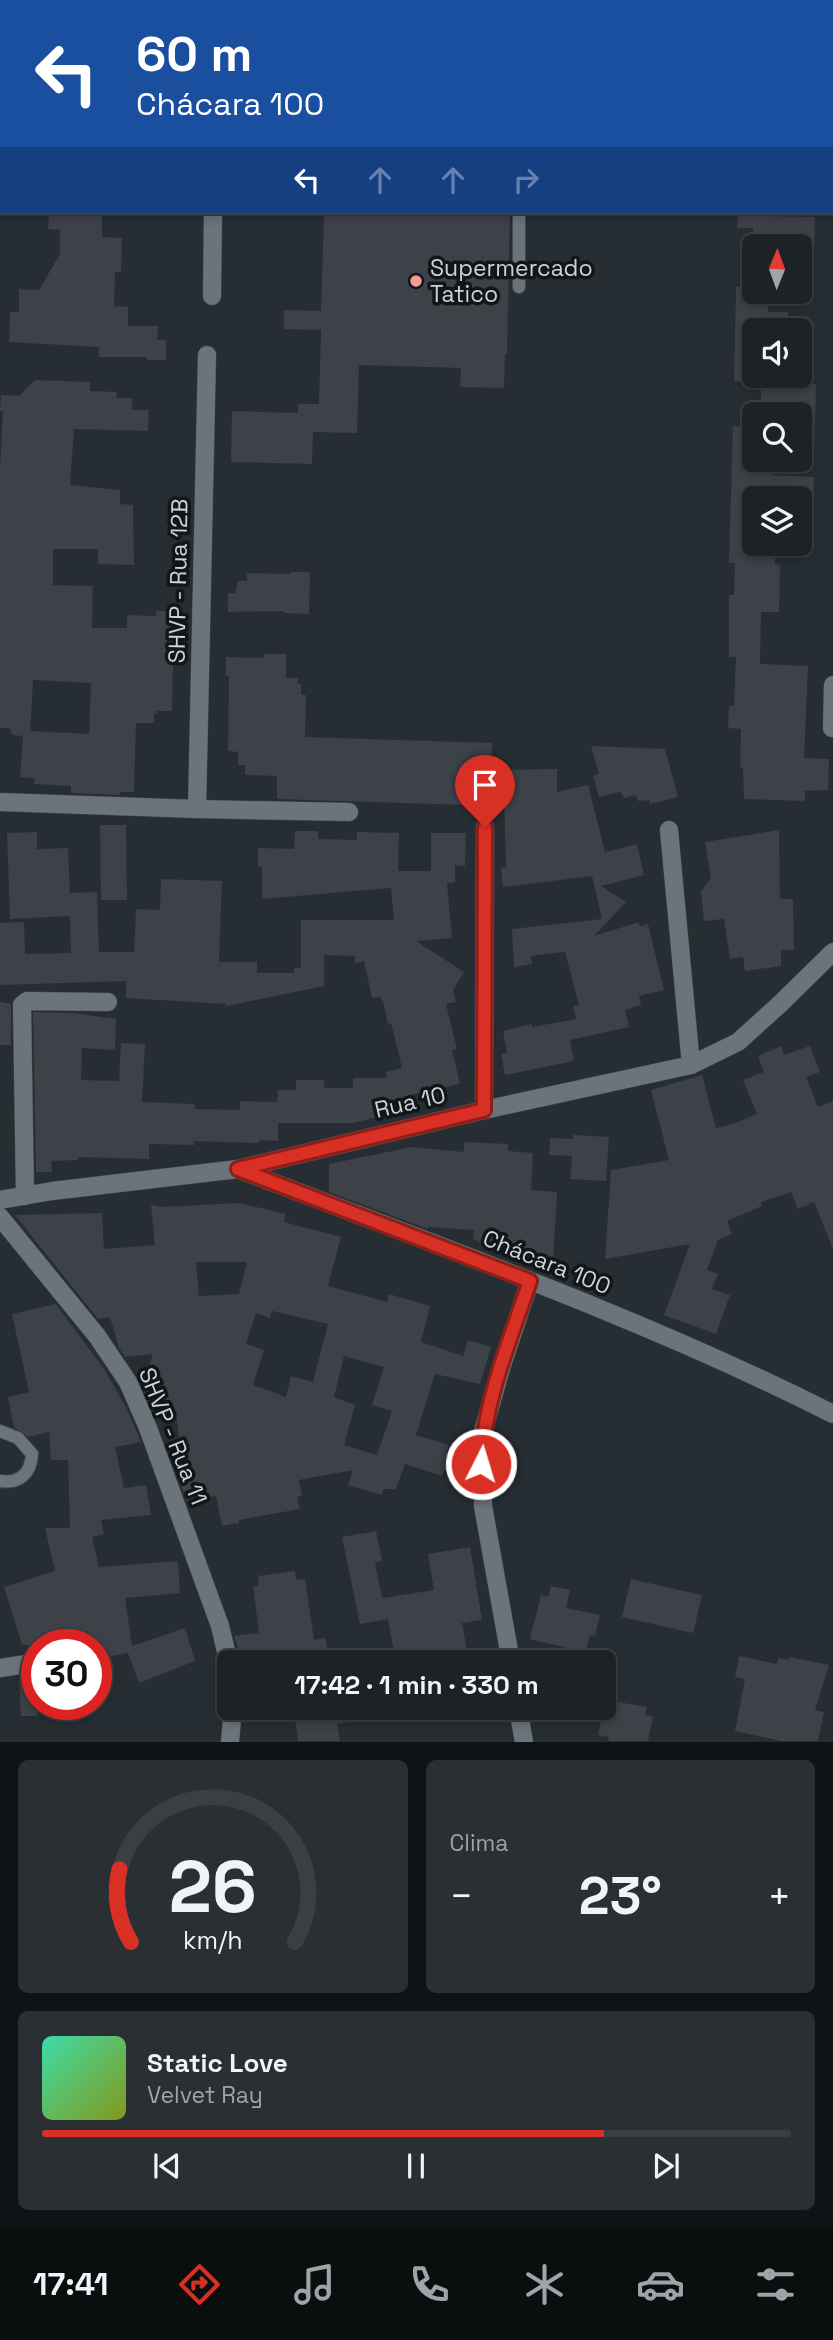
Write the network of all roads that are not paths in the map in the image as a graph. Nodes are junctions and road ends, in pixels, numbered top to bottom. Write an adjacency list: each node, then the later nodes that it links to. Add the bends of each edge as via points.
1 (214, 214): 4 (street)
2 (520, 214): 3 (lane)
3 (519, 287)
4 (212, 296)
5 (207, 355): 9 (street, SHVP - Rua 12B)
6 (833, 685): 7 (street)
7 (832, 728)
8 (0, 802): 9 (street)
9 (197, 809): 10 (street)
10 (349, 812)
11 (485, 827): 16 (street)
12 (669, 830): 15 (street)
13 (832, 957): 15 (street, Rua 10, via 738,1042)
14 (108, 1002): 18 (street, via 27,1001 22,1005)
15 (691, 1065): 16 (street, Rua 10)
16 (484, 1110): 17 (street, Rua 10)
17 (238, 1169): 18 (street, Rua 10); 21 (street, Chácara 100)
18 (25, 1196): 19 (street, Rua 10)
19 (0, 1200)
20 (0, 1217): 25 (street, SHVP - Rua 11, via 97,1336 128,1382)
21 (530, 1281): 22 (street, Chácara 100, via 746,1370); 26 (street, via 482,1436 483,1506)
22 (833, 1414)
23 (0, 1431): 24 (lane, via 18,1438 32,1454 25,1475)
24 (0, 1481)
25 (226, 1650)
26 (509, 1650)
27 (21, 1665): 28 (street)
28 (0, 1668)
29 (232, 1720): 31 (street)
30 (520, 1720): 32 (street)
31 (229, 1741)
32 (524, 1741)

